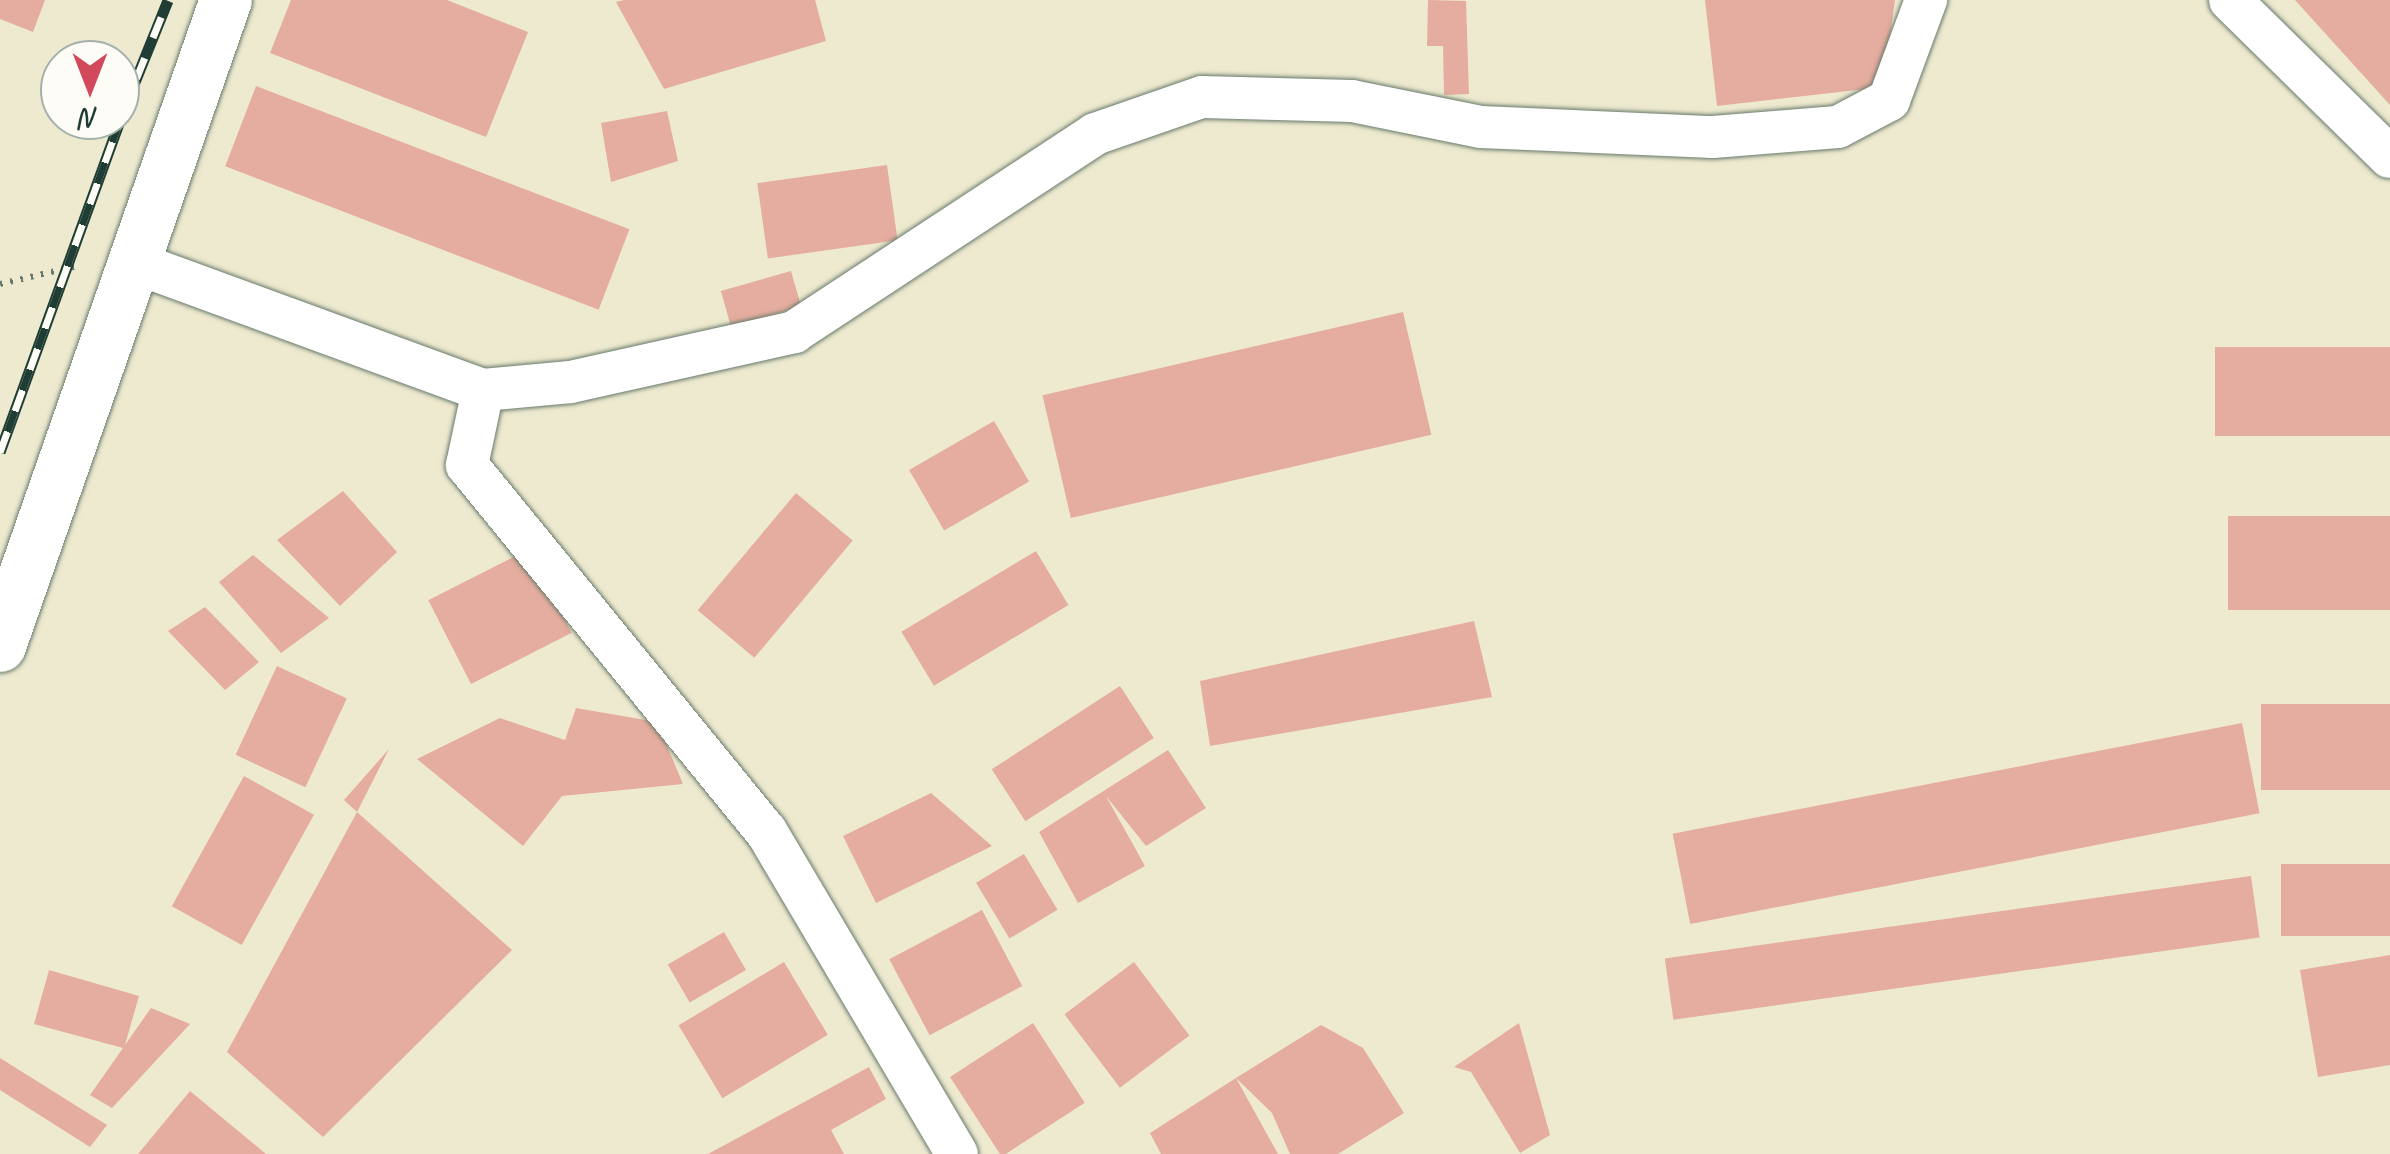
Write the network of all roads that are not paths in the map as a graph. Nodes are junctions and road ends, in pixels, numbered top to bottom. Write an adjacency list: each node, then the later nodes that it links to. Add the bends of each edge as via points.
1 (226, 0): 5 (street)
2 (1926, 0): 6 (street, via 1889,100 1838,127 1713,137 1500,128 1352,101 1202,96 1095,134 794,332 571,382)
3 (2230, 0): 4 (street)
4 (2390, 157)
5 (133, 262): 6 (street); 7 (street)
6 (484, 390): 8 (street, via 467,465 766,831)
7 (0, 646)
8 (957, 1154)

